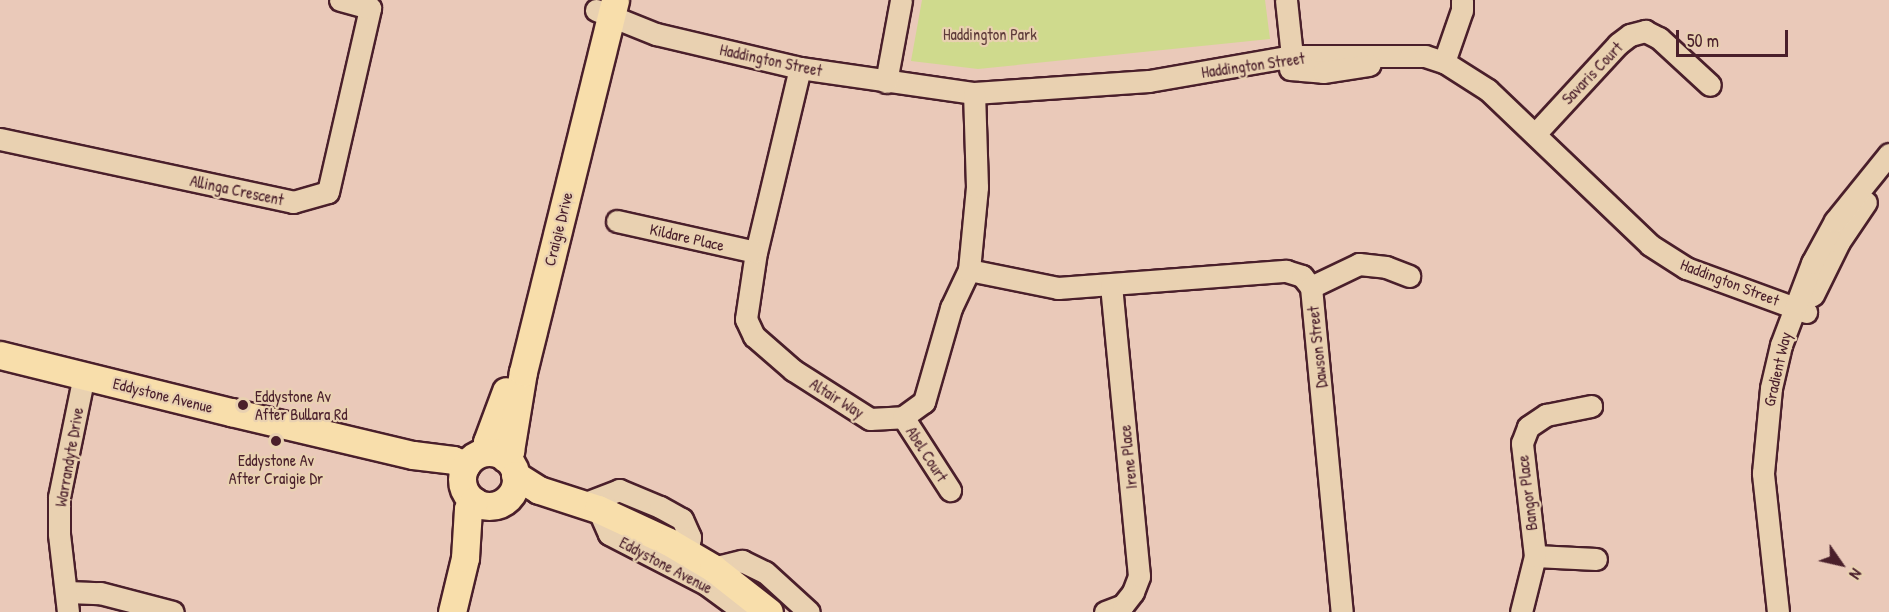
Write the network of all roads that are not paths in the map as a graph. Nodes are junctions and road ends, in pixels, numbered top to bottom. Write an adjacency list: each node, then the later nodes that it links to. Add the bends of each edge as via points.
1 (340, 0): 14 (street, Allinga Crescent, via 370,8 328,192 293,202)
2 (901, 0): 10 (street)
3 (1286, 0): 6 (street)
4 (1462, 0): 7 (street)
5 (603, 15): 8 (street, Haddington Street, via 656,34); 28 (main road, Craigie Drive, via 559,148 547,217 503,402 487,442)
6 (1292, 56): 7 (street, Haddington Street, via 1425,56); 9 (street, Haddington Street)
7 (1453, 67): 9 (street, via 1408,62 1323,72 1297,68 1257,78 1158,85); 13 (street, Haddington Street, via 1488,90)
8 (800, 68): 10 (street, Haddington Street); 17 (street, Altair Way)
9 (1149, 81): 12 (street, Haddington Street)
10 (886, 82): 12 (street, Haddington Street)
11 (1710, 85): 13 (street, Savaris Court, via 1659,38 1645,31 1630,35)
12 (974, 93): 18 (street, via 977,187)
13 (1535, 134): 22 (street, Haddington Street, via 1650,245 1686,268)
14 (0, 140)
15 (1888, 161): 22 (street, Gradient Way, via 1835,221 1812,262)
16 (617, 221): 17 (street, Kildare Place)
17 (756, 252): 27 (street, Altair Way, via 746,319 754,336 793,370 870,419)
18 (969, 270): 20 (street, Dawson Street, via 1058,288); 27 (street, via 951,308 924,402)
19 (1409, 276): 21 (street, via 1386,267 1359,264)
20 (1111, 285): 21 (street, Dawson Street, via 1286,271 1302,276); 41 (street, Irene Place, via 1139,576 1134,592 1123,605)
21 (1311, 287): 42 (street, Dawson Street)
22 (1800, 309): 44 (street, Gradient Way, via 1783,337 1765,431 1765,510); 45 (street, Gradient Way, via 1778,437 1778,492)
23 (0, 355): 25 (main road, Eddystone Avenue)
24 (0, 369): 25 (main road, Eddystone Avenue)
25 (82, 383): 28 (main road, Eddystone Avenue, via 231,412 413,455 453,460); 34 (street, Warrandyte Drive, via 59,497)
26 (1591, 406): 31 (street, Bangor Place, via 1546,415 1528,427 1522,443)
27 (903, 417): 29 (street, Abel Court)
28 (487, 480): 30 (main road, Eddystone Avenue, via 539,490); 36 (main road, Craigie Drive, via 468,509 465,558); 37 (main road, Craigie Drive)
29 (950, 490)
30 (591, 507): 33 (main road, Eddystone Avenue, via 669,542); 38 (street, Eddystone Avenue, via 609,534 706,584)
31 (1535, 556): 32 (street); 43 (street, Bangor Place)
32 (1596, 558)
33 (713, 568): 39 (main road, Eddystone Avenue); 40 (street, Eddystone Avenue, via 742,561 765,572)
34 (67, 602): 35 (street, via 100,593)
35 (173, 612)
36 (452, 612)
37 (464, 612)
38 (744, 612)
39 (769, 612)
40 (809, 612)
41 (1105, 612)
42 (1342, 612)
43 (1521, 612)
44 (1778, 612)
45 (1792, 612)

